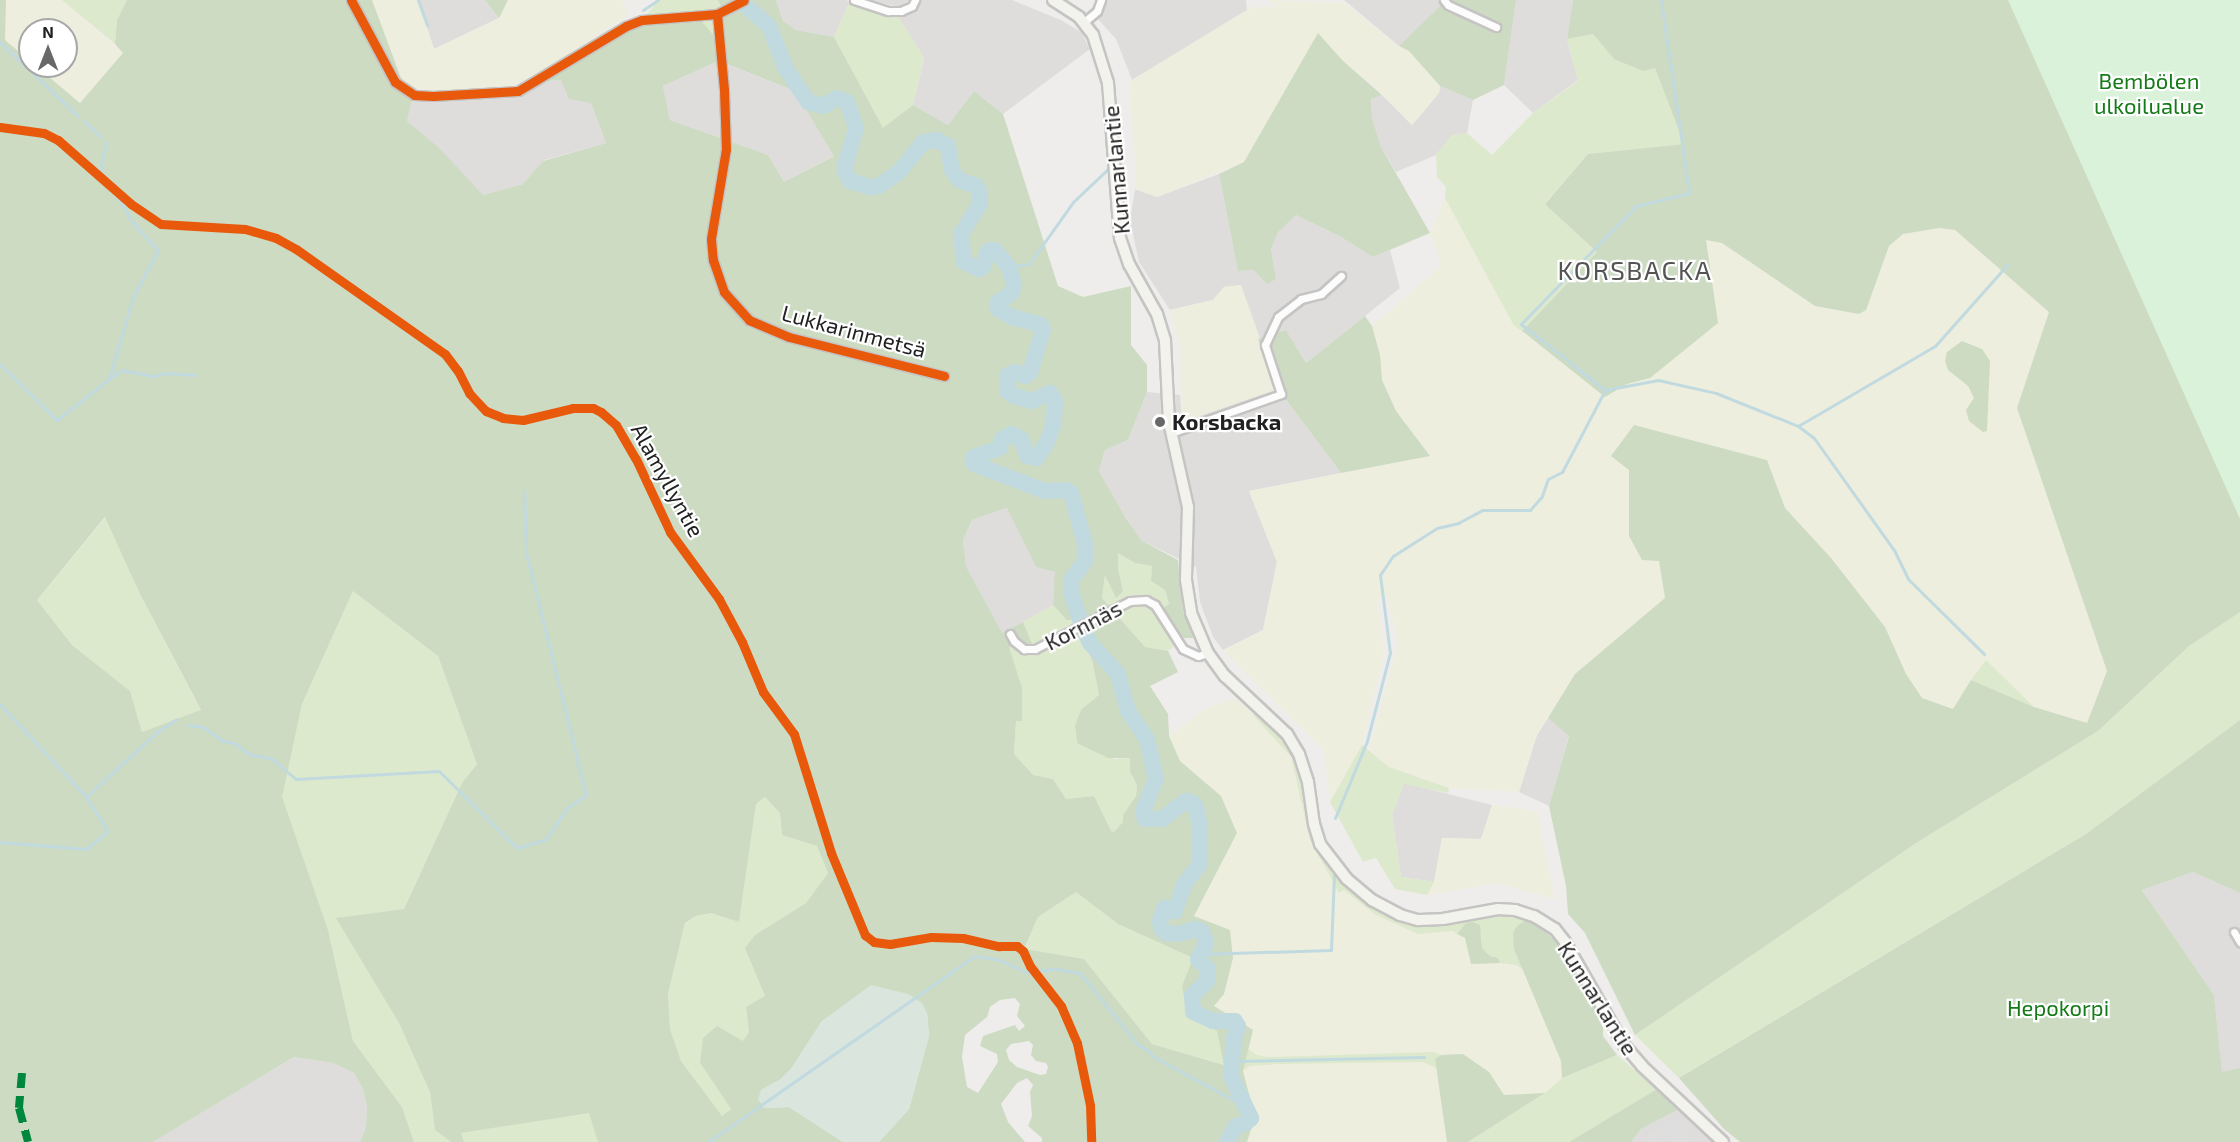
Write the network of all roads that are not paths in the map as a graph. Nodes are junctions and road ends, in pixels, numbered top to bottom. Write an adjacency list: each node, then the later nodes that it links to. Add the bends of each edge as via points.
1 (351, 0): 8 (street, via 395,82 414,94 432,96 518,91 626,26 642,20)
2 (744, 0): 8 (street)
3 (854, 0): 4 (street, via 888,11 902,11)
4 (915, 0)
5 (1053, 0): 9 (main road, Kunnarlantie)
6 (1101, 0): 9 (street)
7 (1444, 0): 10 (street)
8 (717, 14): 12 (street, Lukkarinmetsä, via 726,148 711,239 713,260 724,292 749,320 789,337)
9 (1084, 22): 13 (main road, Kunnarlantie, via 1093,35 1108,82 1120,238 1129,264 1157,314 1165,341)
10 (1496, 27)
11 (1341, 276): 13 (street, via 1321,294 1301,299 1278,317 1265,345 1281,394)
12 (944, 376)
13 (1171, 433): 15 (main road, Kunnarlantie, via 1188,507 1187,591 1191,613)
14 (1010, 634): 15 (street, Kornnäs, via 1024,649 1035,649 1130,601 1146,600 1155,604 1183,649 1198,656)
15 (1208, 653): 18 (main road, Kunnarlantie, via 1224,676 1287,734 1308,782 1320,844 1347,879 1372,900 1418,920 1515,910 1555,929 1624,1045)
16 (2234, 932): 17 (street)
17 (2240, 942)
18 (1723, 1142)

